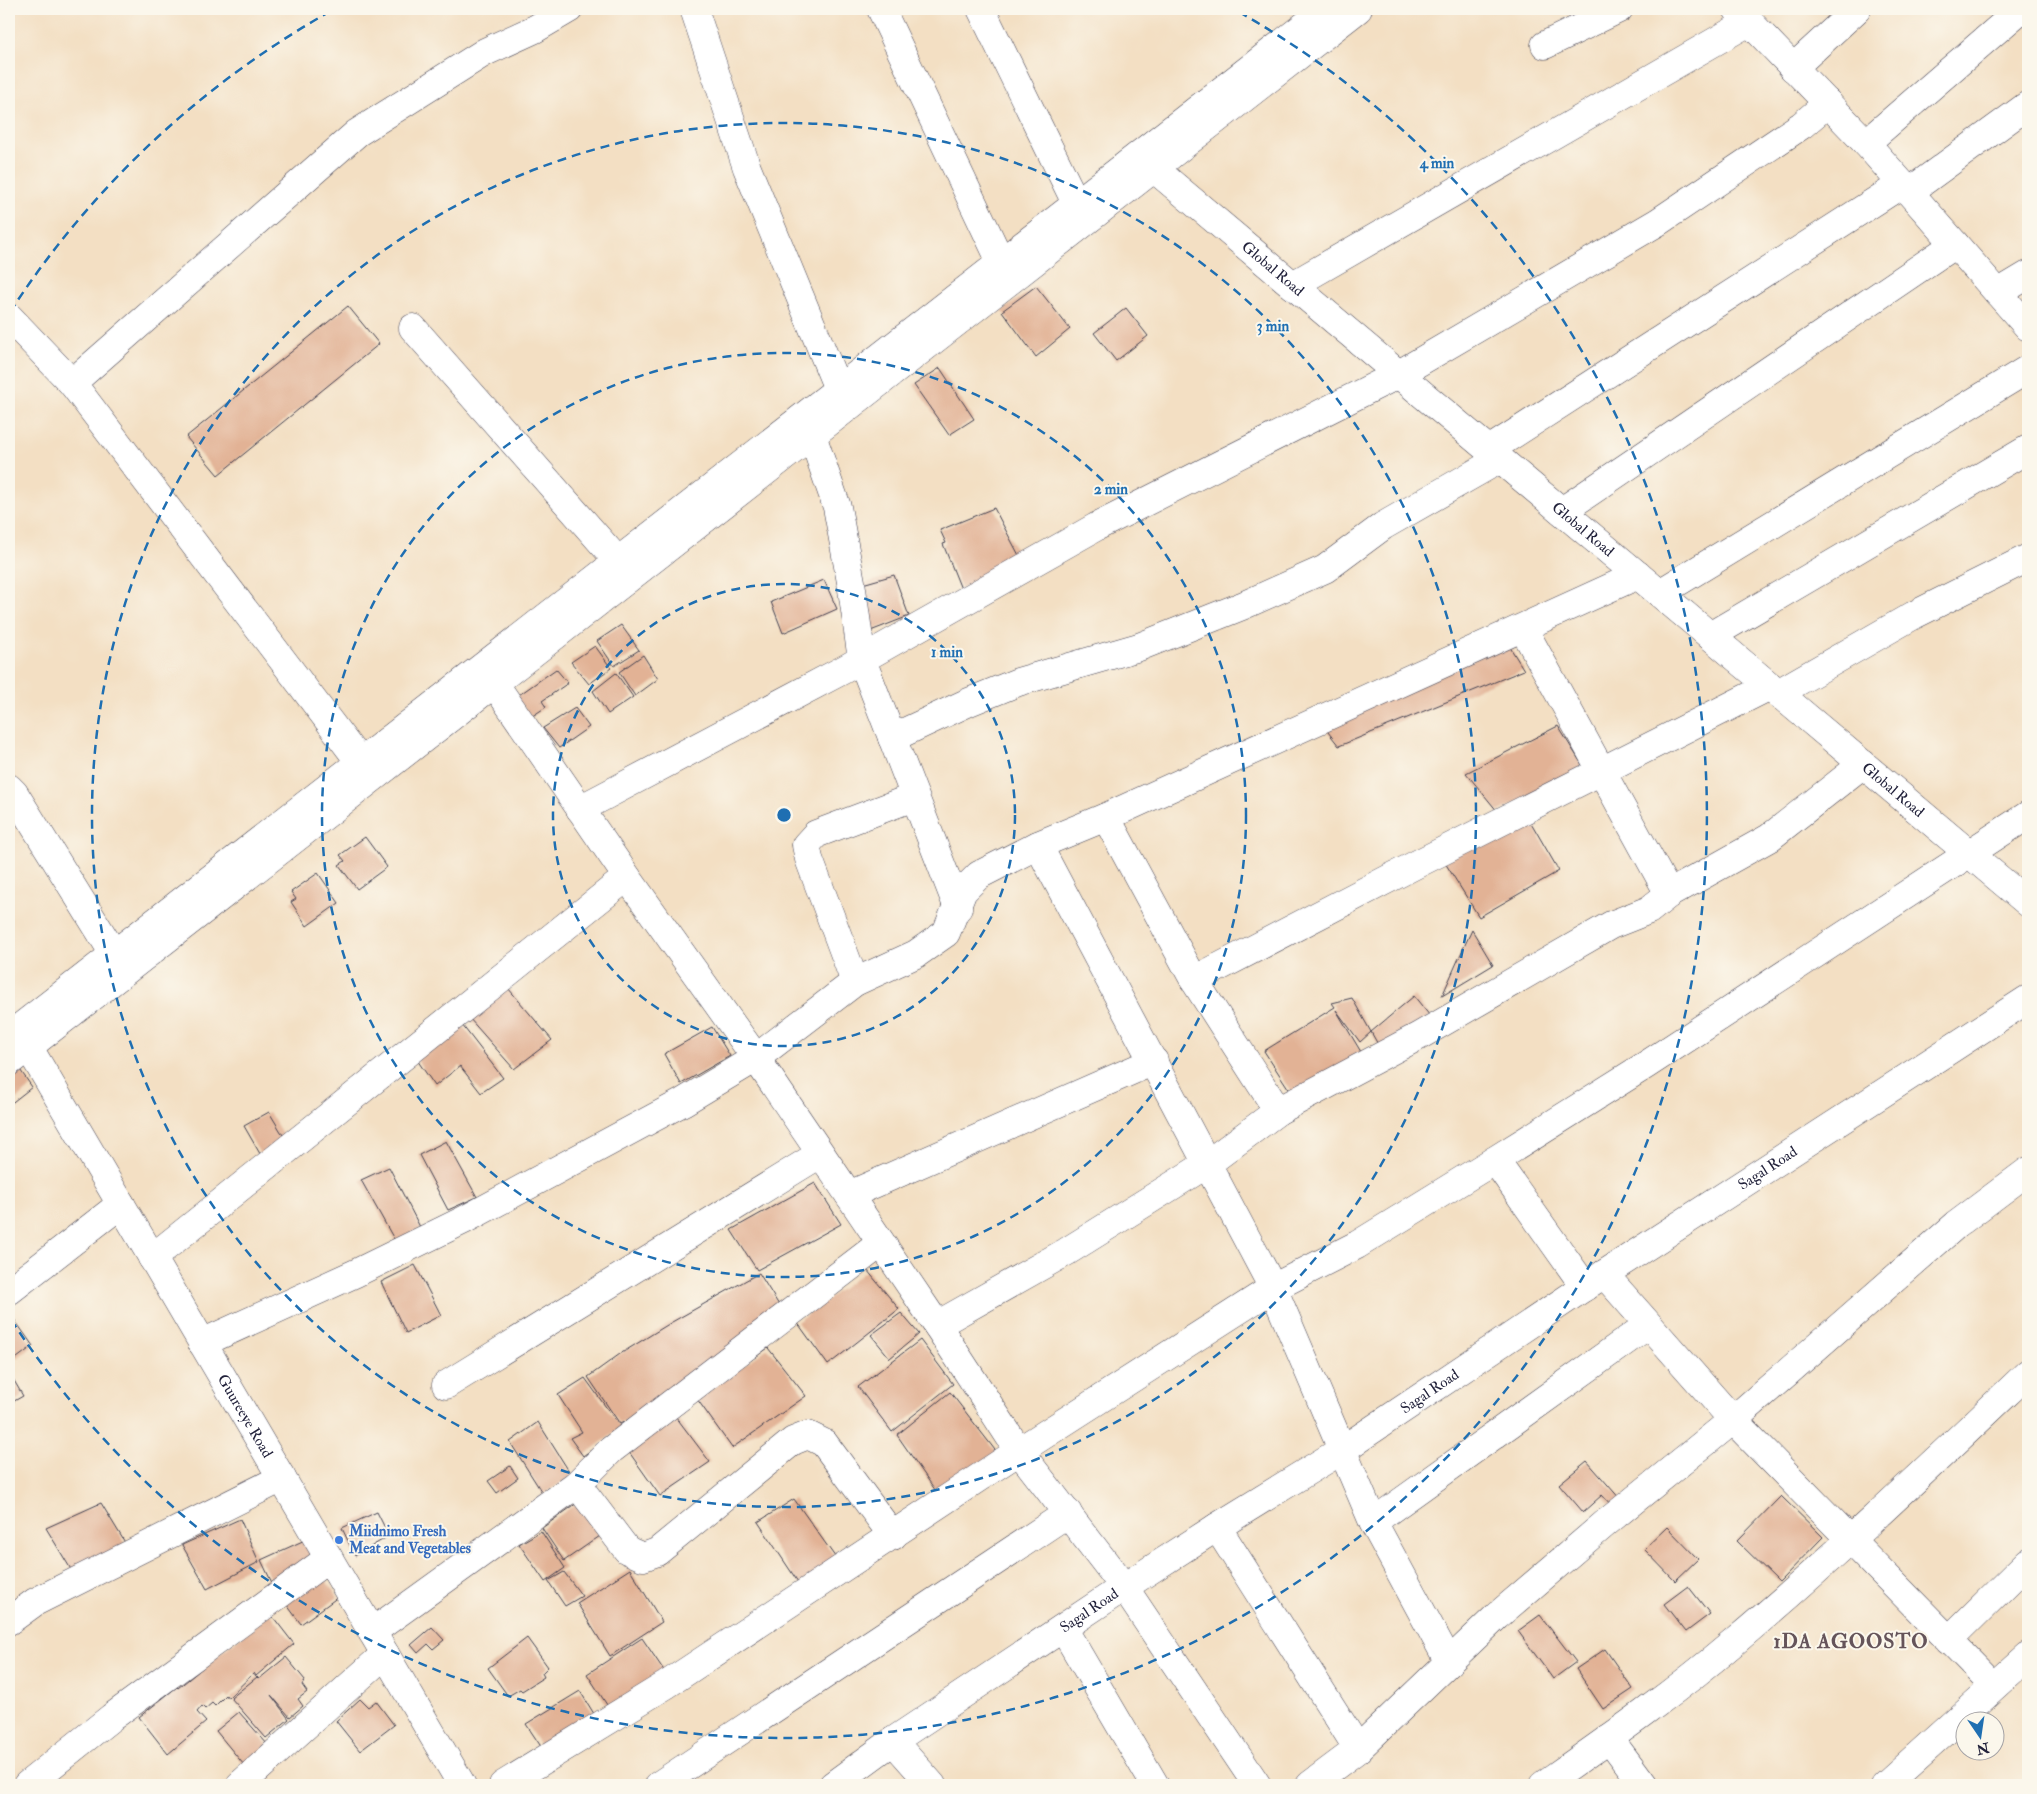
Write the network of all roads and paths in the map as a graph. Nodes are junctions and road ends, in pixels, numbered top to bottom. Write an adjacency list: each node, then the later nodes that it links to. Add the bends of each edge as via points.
1 (570, 9): 30 (street, via 485,52 357,133)
2 (694, 9): 31 (street, via 747,168)
3 (881, 9): 21 (street)
4 (981, 9): 19 (street)
5 (1326, 9): 11 (street)
6 (1358, 9): 17 (street)
7 (1619, 9): 12 (street)
8 (1857, 9): 13 (street)
9 (2021, 9): 16 (street)
10 (1743, 15): 13 (street); 23 (street)
11 (1296, 18): 17 (street)
12 (1545, 45)
13 (1794, 68): 14 (street)
14 (1828, 103): 16 (street); 29 (street, via 1802,125 1658,222)
15 (2028, 105): 18 (street)
16 (1866, 143): 18 (street)
17 (1146, 161): 19 (street); 23 (street, Global Road); 32 (street)
18 (1905, 188): 20 (street); 34 (street)
19 (1076, 203): 21 (street)
20 (1955, 244): 24 (street); 35 (street)
21 (1001, 262): 31 (street)
22 (2028, 275): 24 (street)
23 (1293, 285): 29 (street, Global Road)
24 (1998, 293): 26 (street)
25 (9, 317): 30 (street)
26 (2028, 327)
27 (413, 328): 37 (street)
28 (2028, 369): 39 (street)
29 (1399, 374): 34 (street, Global Road); 42 (street, via 1096,527)
30 (72, 383): 46 (street)
31 (838, 389): 37 (street)
32 (812, 435): 42 (street, via 837,507); 43 (street)
33 (2028, 449): 41 (street)
34 (1495, 455): 35 (street, Global Road); 45 (street, via 1383,526 1325,568 1242,606 1139,647 1018,682)
35 (1562, 511): 38 (street, Global Road)
36 (2028, 558): 44 (street)
37 (618, 561): 43 (street)
38 (1638, 575): 39 (street, Global Road); 40 (street)
39 (1660, 593): 41 (street, Global Road)
40 (1523, 628): 48 (street); 53 (street)
41 (1710, 636): 44 (street, Global Road)
42 (862, 660): 45 (street); 51 (street)
43 (490, 673): 46 (street); 51 (street); 64 (street)
44 (1774, 689): 47 (street, Global Road); 48 (street)
45 (892, 738): 50 (street)
46 (360, 762): 60 (street)
47 (1863, 764): 55 (street, Global Road); 57 (street, via 1769,838)
48 (1601, 770): 57 (street); 61 (street)
49 (9, 788): 60 (street)
50 (914, 796): 59 (street); 62 (street, via 816,834 806,845)
51 (580, 809): 56 (street)
52 (2028, 816): 55 (street)
53 (1106, 817): 54 (street); 61 (street)
54 (1038, 845): 59 (street, via 979,875 964,891); 66 (street)
55 (1969, 853): 58 (street, Global Road); 69 (street)
56 (627, 877): 65 (street); 75 (street)
57 (1669, 894): 67 (street, via 1649,910 1611,925 1419,1036)
58 (2028, 903)
59 (958, 908): 62 (street, via 946,933 916,954)
60 (114, 954): 64 (street)
61 (1194, 980): 67 (street)
62 (855, 982): 65 (street)
63 (2028, 999): 76 (street, Sagal Road)
64 (15, 1048): 73 (street, Guureeye Road)
65 (756, 1058): 68 (street); 81 (street, via 683,1102 464,1220)
66 (1154, 1061): 70 (street); 72 (street)
67 (1278, 1111): 70 (street)
68 (820, 1154): 72 (street); 83 (street)
69 (1495, 1160): 76 (street); 77 (street, via 1357,1246)
70 (1207, 1164): 77 (street); 79 (street, via 1066,1252)
71 (2028, 1171): 84 (street, via 1956,1225)
72 (849, 1196): 74 (street)
73 (121, 1204): 75 (street, Guureeye Road); 78 (street)
74 (881, 1243): 79 (street); 88 (street, via 611,1450)
75 (152, 1258): 81 (street, Guureeye Road)
76 (1595, 1281): 80 (street); 85 (street, Sagal Road)
77 (1273, 1288): 85 (street); 86 (street)
78 (9, 1291)
79 (937, 1325): 86 (street)
80 (1648, 1325): 84 (street); 90 (street)
81 (202, 1343): 87 (street, Guureeye Road)
82 (2028, 1373): 93 (street)
83 (446, 1385)
84 (1733, 1420): 93 (street); 102 (street, via 1585,1541)
85 (1342, 1450): 90 (street); 91 (street, Sagal Road)
86 (1019, 1451): 89 (street); 92 (street)
87 (282, 1478): 94 (street, Guureeye Road); 97 (street, via 34,1602)
88 (577, 1484): 92 (street, via 627,1550 643,1557 657,1552 793,1441 808,1435 824,1443); 100 (street)
89 (1068, 1513): 96 (street); 111 (street)
90 (1373, 1522): 102 (street)
91 (1217, 1527): 96 (street, Sagal Road); 106 (street)
92 (893, 1536): 110 (street, via 666,1685)
93 (1852, 1540): 99 (street); 104 (street, via 1731,1645)
94 (329, 1558): 100 (street, Guureeye Road); 107 (street, via 112,1716)
95 (2028, 1562): 99 (street)
96 (1124, 1587): 98 (street, Sagal Road); 115 (street)
97 (9, 1620)
98 (1063, 1628): 105 (street, Sagal Road); 114 (street)
99 (1948, 1641): 103 (street)
100 (379, 1643): 108 (street); 109 (street, Guureeye Road)
101 (2028, 1656): 103 (street)
102 (1449, 1662): 106 (street)
103 (1994, 1686): 119 (street)
104 (1609, 1738): 117 (street); 118 (street)
105 (893, 1741): 112 (street, Sagal Road); 113 (street)
106 (1358, 1749): 116 (street)
107 (27, 1785)
108 (240, 1785)
109 (462, 1785)
110 (503, 1785)
111 (659, 1785)
112 (833, 1785)
113 (932, 1785)
114 (1155, 1785)
115 (1257, 1785)
116 (1310, 1785)
117 (1543, 1785)
118 (1644, 1785)
119 (1885, 1785)

